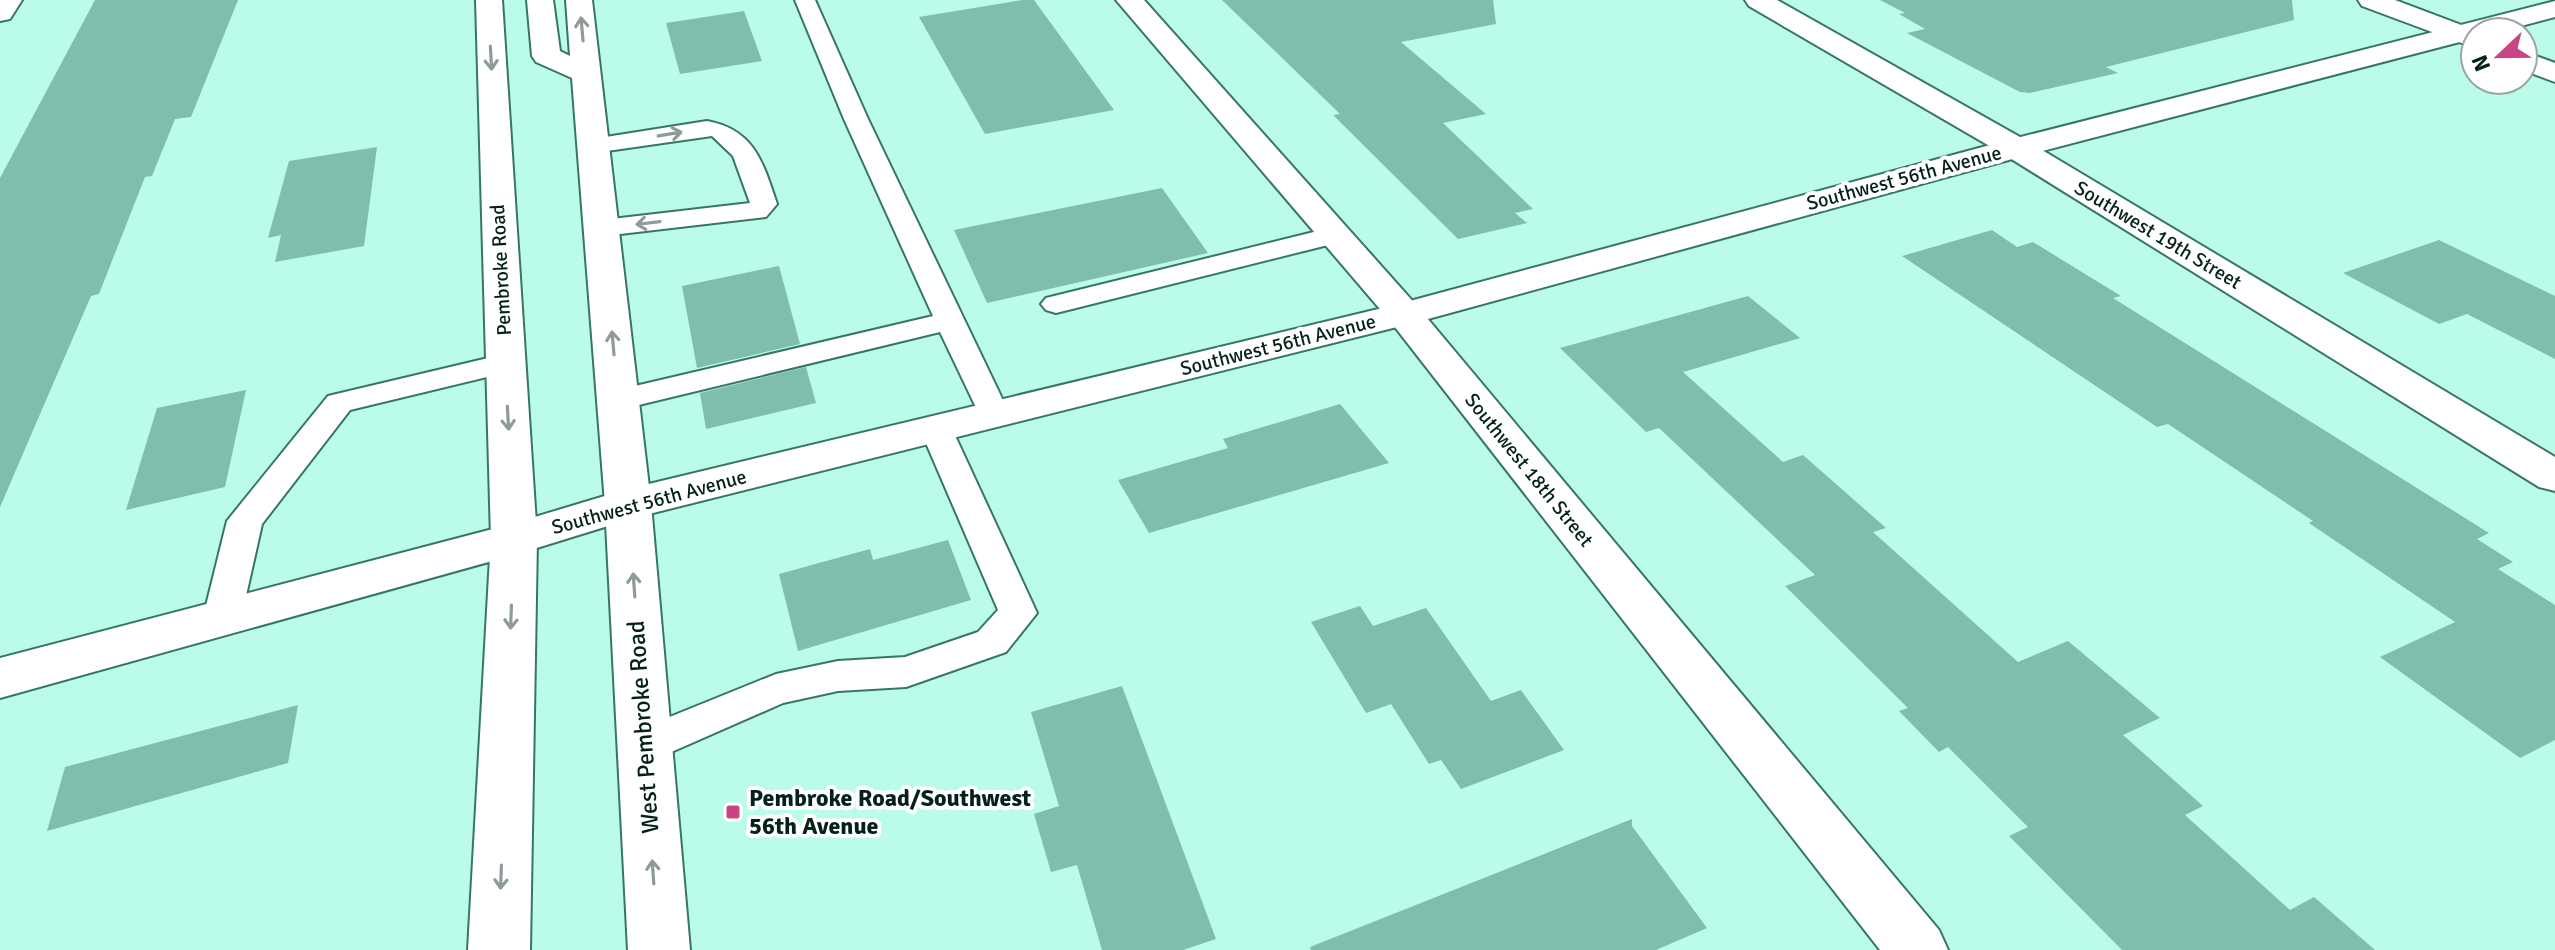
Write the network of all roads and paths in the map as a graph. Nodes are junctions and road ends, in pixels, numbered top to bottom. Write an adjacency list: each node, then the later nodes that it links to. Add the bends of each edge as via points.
1 (9, 0): 10 (street)
2 (489, 0): 22 (street, Pembroke Road, one-way to 22)
3 (540, 0): 14 (street, via 546,56)
4 (579, 0): 14 (street, one-way to 4)
5 (805, 0): 21 (lane)
6 (1129, 0): 18 (street, Southwest 18th Street)
7 (1758, 0): 16 (street, Southwest 19th Street)
8 (2371, 0): 12 (street)
9 (2555, 9): 11 (street, Southwest 56th Avenue)
10 (0, 13)
11 (2533, 16)
12 (2459, 34)
13 (2459, 39): 16 (street, Southwest 56th Avenue)
14 (586, 73): 15 (street)
15 (593, 146): 17 (street); 17 (lane, one-way to 17, via 720,129 745,152 764,204 757,211)
16 (2016, 148): 20 (street, Southwest 56th Avenue); 26 (street, Southwest 19th Street)
17 (603, 228): 23 (street, one-way to 17)
18 (1334, 235): 19 (lane); 20 (street, Southwest 18th Street)
19 (1056, 304)
20 (1404, 314): 24 (street, Southwest 56th Avenue); 34 (street, Southwest 18th Street)
21 (950, 321): 23 (lane); 24 (lane)
22 (505, 363): 28 (street, Pembroke Road, one-way to 28); 29 (lane, via 339,403 245,521)
23 (618, 400): 27 (street)
24 (994, 415): 25 (street, Southwest 56th Avenue)
25 (936, 429): 27 (street, Southwest 56th Avenue); 31 (lane, via 1018,613 992,642 906,672 838,676 776,689)
26 (2555, 477)
27 (628, 504): 28 (street, Southwest 56th Avenue); 31 (street, West Pembroke Road, one-way to 27)
28 (514, 539): 29 (street, Southwest 56th Avenue); 32 (street, one-way to 32)
29 (222, 618): 30 (street, Southwest 56th Avenue)
30 (0, 678)
31 (645, 745): 33 (street, West Pembroke Road, one-way to 31)
32 (499, 950)
33 (659, 950)
34 (1917, 950)

